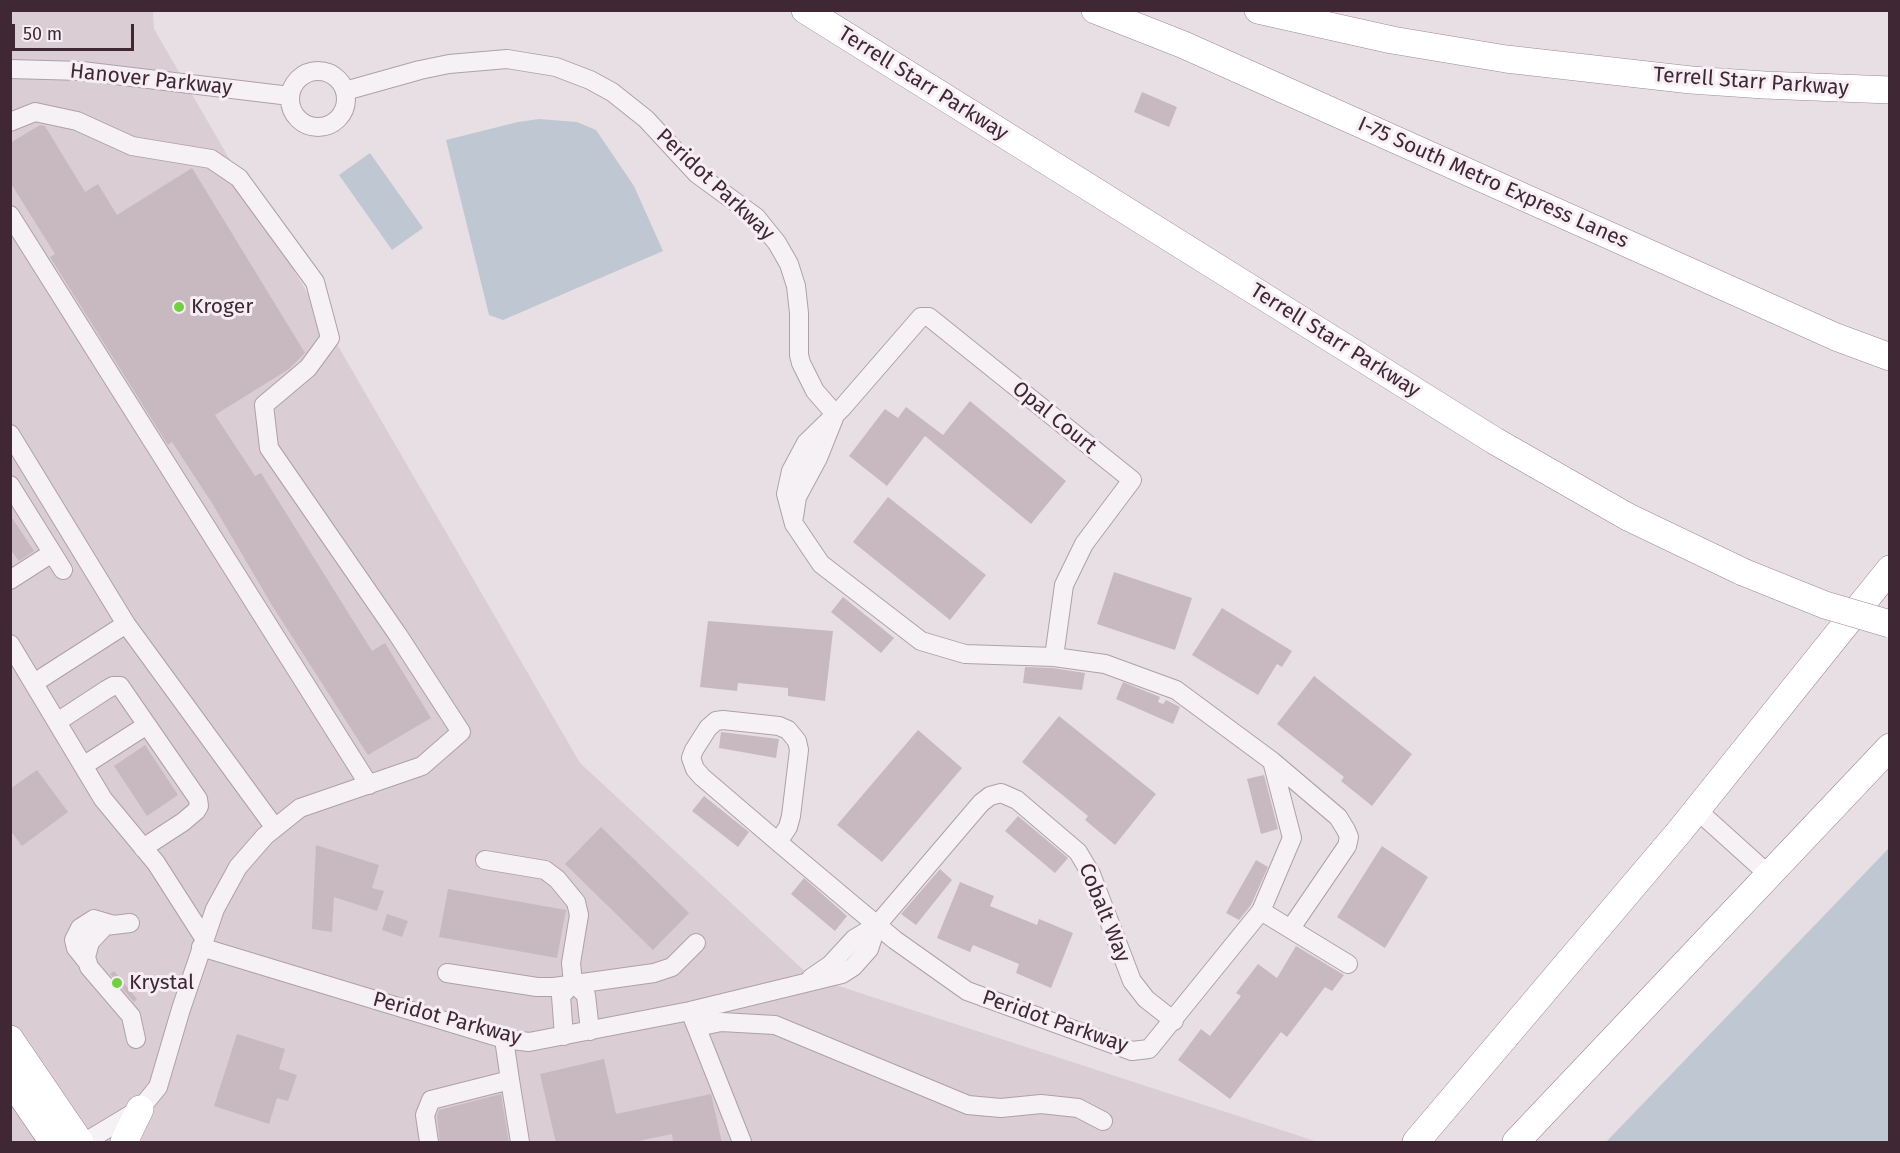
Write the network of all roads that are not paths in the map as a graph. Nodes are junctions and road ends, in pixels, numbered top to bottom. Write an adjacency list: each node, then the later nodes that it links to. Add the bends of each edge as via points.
1 (805, 10): 19 (highway, Terrell Starr Parkway, bridge, via 1495,441 1628,517 1743,572 1825,605)
2 (1095, 10): 10 (highway, I-75 South Metro Express Lanes, via 1184,45 1836,337)
3 (1258, 10): 5 (highway, Terrell Starr Parkway, via 1392,40 1506,59 1691,80)
4 (10, 69): 7 (street, Hanover Parkway, via 81,71)
5 (1890, 90)
6 (345, 91): 7 (street, via 336,76 320,70 297,80); 7 (street, via 340,117 325,126 307,125 300,120 290,105); 11 (street, Peridot Parkway, via 449,64 507,58 556,67 612,92 641,115 697,174 756,217 777,243 796,286 801,363 815,391)
7 (290, 96)
8 (10, 122): 28 (street, via 35,112 77,121 132,146 211,159 239,178 315,282 330,338 308,368 264,405 269,448 461,732 422,766)
9 (10, 215): 28 (street)
10 (1890, 357)
11 (835, 414): 21 (street, via 806,443 791,471 786,495 794,524 821,564 921,641 965,654); 21 (street, Opal Court, via 921,317 928,317 1132,480 1084,544 1064,585)
12 (10, 434): 18 (street)
13 (10, 485): 14 (street)
14 (52, 553): 16 (street); 17 (street)
15 (1890, 569): 29 (highway)
16 (63, 570)
17 (12, 588)
18 (126, 624): 22 (street); 30 (street)
19 (1890, 624)
20 (10, 644): 22 (street)
21 (1054, 657): 26 (street, via 1105,664 1176,690)
22 (34, 683): 23 (street)
23 (57, 722): 24 (street, via 113,686 120,686); 27 (street)
24 (147, 725): 27 (street); 32 (street, via 199,806 183,822)
25 (1890, 747): 34 (highway)
26 (1272, 761): 35 (street, Peridot Parkway, via 1292,838); 38 (street, via 1338,817 1348,837 1344,850)
27 (83, 766): 32 (street, via 103,799)
28 (369, 785): 30 (street, via 300,808)
29 (1697, 810): 34 (street); 62 (highway)
30 (275, 828): 39 (street, via 238,867)
31 (778, 842): 31 (street, via 693,766 694,750 716,721 779,726 797,741 791,816); 37 (street)
32 (143, 848): 39 (street, via 156,863)
33 (485, 860): 43 (street, via 545,870 576,902 579,915 571,963)
34 (1768, 874): 63 (highway)
35 (1261, 911): 38 (street); 45 (street, Peridot Parkway)
36 (122, 924): 49 (street, via 105,926 90,942 86,957 131,1016)
37 (877, 925): 44 (street, Peridot Parkway, via 870,949 848,972); 45 (street, Peridot Parkway, via 967,991 1132,1051 1149,1049); 45 (street, Cobalt Way, via 981,803 994,794 1007,795 1081,855 1132,981 1146,999)
38 (1291, 928): 41 (street)
39 (202, 943): 50 (street, Peridot Parkway); 53 (street, via 158,1087)
40 (696, 943): 43 (street, via 672,967 654,973)
41 (1348, 964)
42 (447, 973): 43 (street, via 537,987)
43 (573, 983): 46 (street, via 586,995); 47 (street, via 561,996)
44 (694, 1019): 46 (street, Peridot Parkway); 54 (street, via 775,1025 968,1105 1001,1108 1041,1104 1077,1108); 61 (street)
45 (1174, 1021)
46 (590, 1031): 47 (street, Peridot Parkway)
47 (564, 1036): 50 (street, Peridot Parkway, via 529,1042)
48 (10, 1038): 56 (highway)
49 (136, 1038)
50 (504, 1039): 52 (street)
51 (10, 1079): 55 (highway)
52 (510, 1080): 59 (street, via 431,1100 425,1115); 60 (street)
53 (140, 1109): 57 (street); 58 (highway)
54 (1102, 1121)
55 (52, 1143)
56 (80, 1143)
57 (85, 1143)
58 (124, 1143)
59 (429, 1143)
60 (520, 1143)
61 (742, 1143)
62 (1416, 1143)
63 (1516, 1143)

